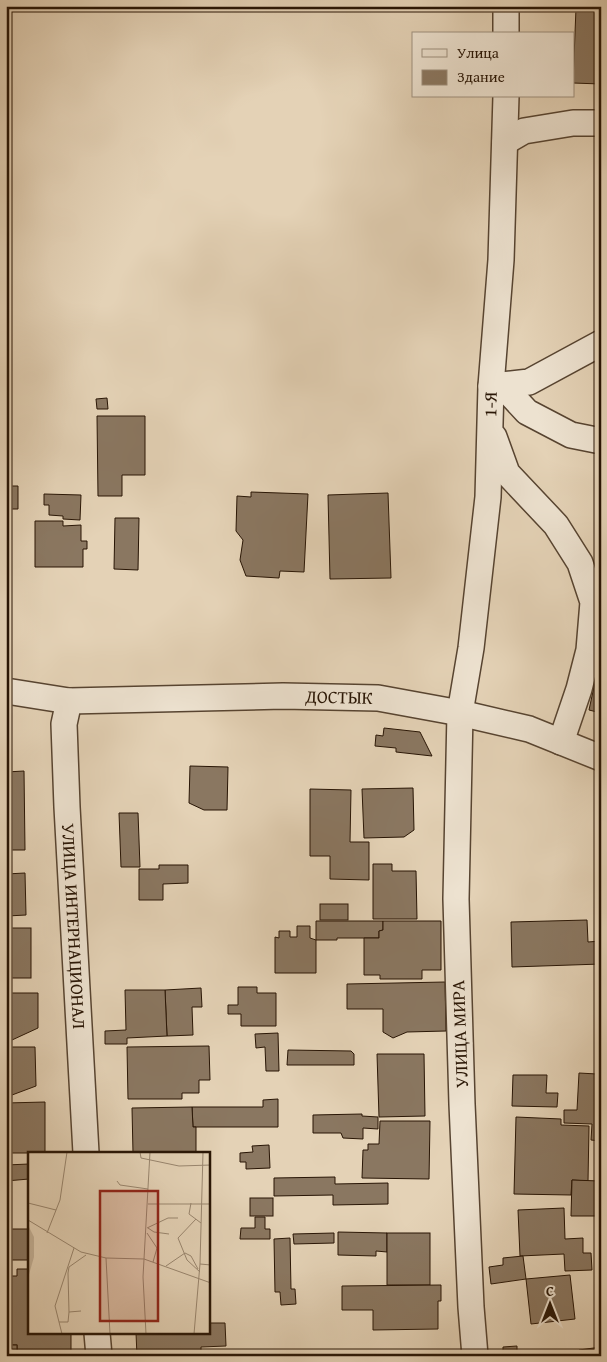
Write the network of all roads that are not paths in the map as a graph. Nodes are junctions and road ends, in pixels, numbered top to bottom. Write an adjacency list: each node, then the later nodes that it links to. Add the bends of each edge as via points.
1 (506, 6): 2 (street)
2 (506, 32)
3 (506, 98): 5 (street, 1-Я)
4 (601, 122): 5 (street, via 524,131)
5 (505, 142): 7 (street, 1-Я)
6 (601, 343): 7 (street, via 529,382)
7 (496, 385): 8 (street, 1-Я); 9 (street, via 527,412 571,435)
8 (490, 426): 12 (street, 1-Я, via 488,497 471,648); 13 (street, via 508,473 556,525 580,563 593,602 589,650)
9 (601, 441)
10 (6, 691): 11 (street, ДОСТЫК)
11 (68, 701): 12 (street, ДОСТЫК, via 283,696 378,698); 15 (street, УЛИЦА ИНТЕРНАЦИОНАЛ, via 64,724 66,798)
12 (460, 713): 13 (street, ДОСТЫК); 18 (street, УЛИЦА МИРА, via 456,899 462,1104)
13 (561, 742): 14 (street, ДОСТЫК)
14 (601, 758)
15 (86, 1152)
16 (98, 1334): 17 (street)
17 (99, 1356)
18 (475, 1356)

